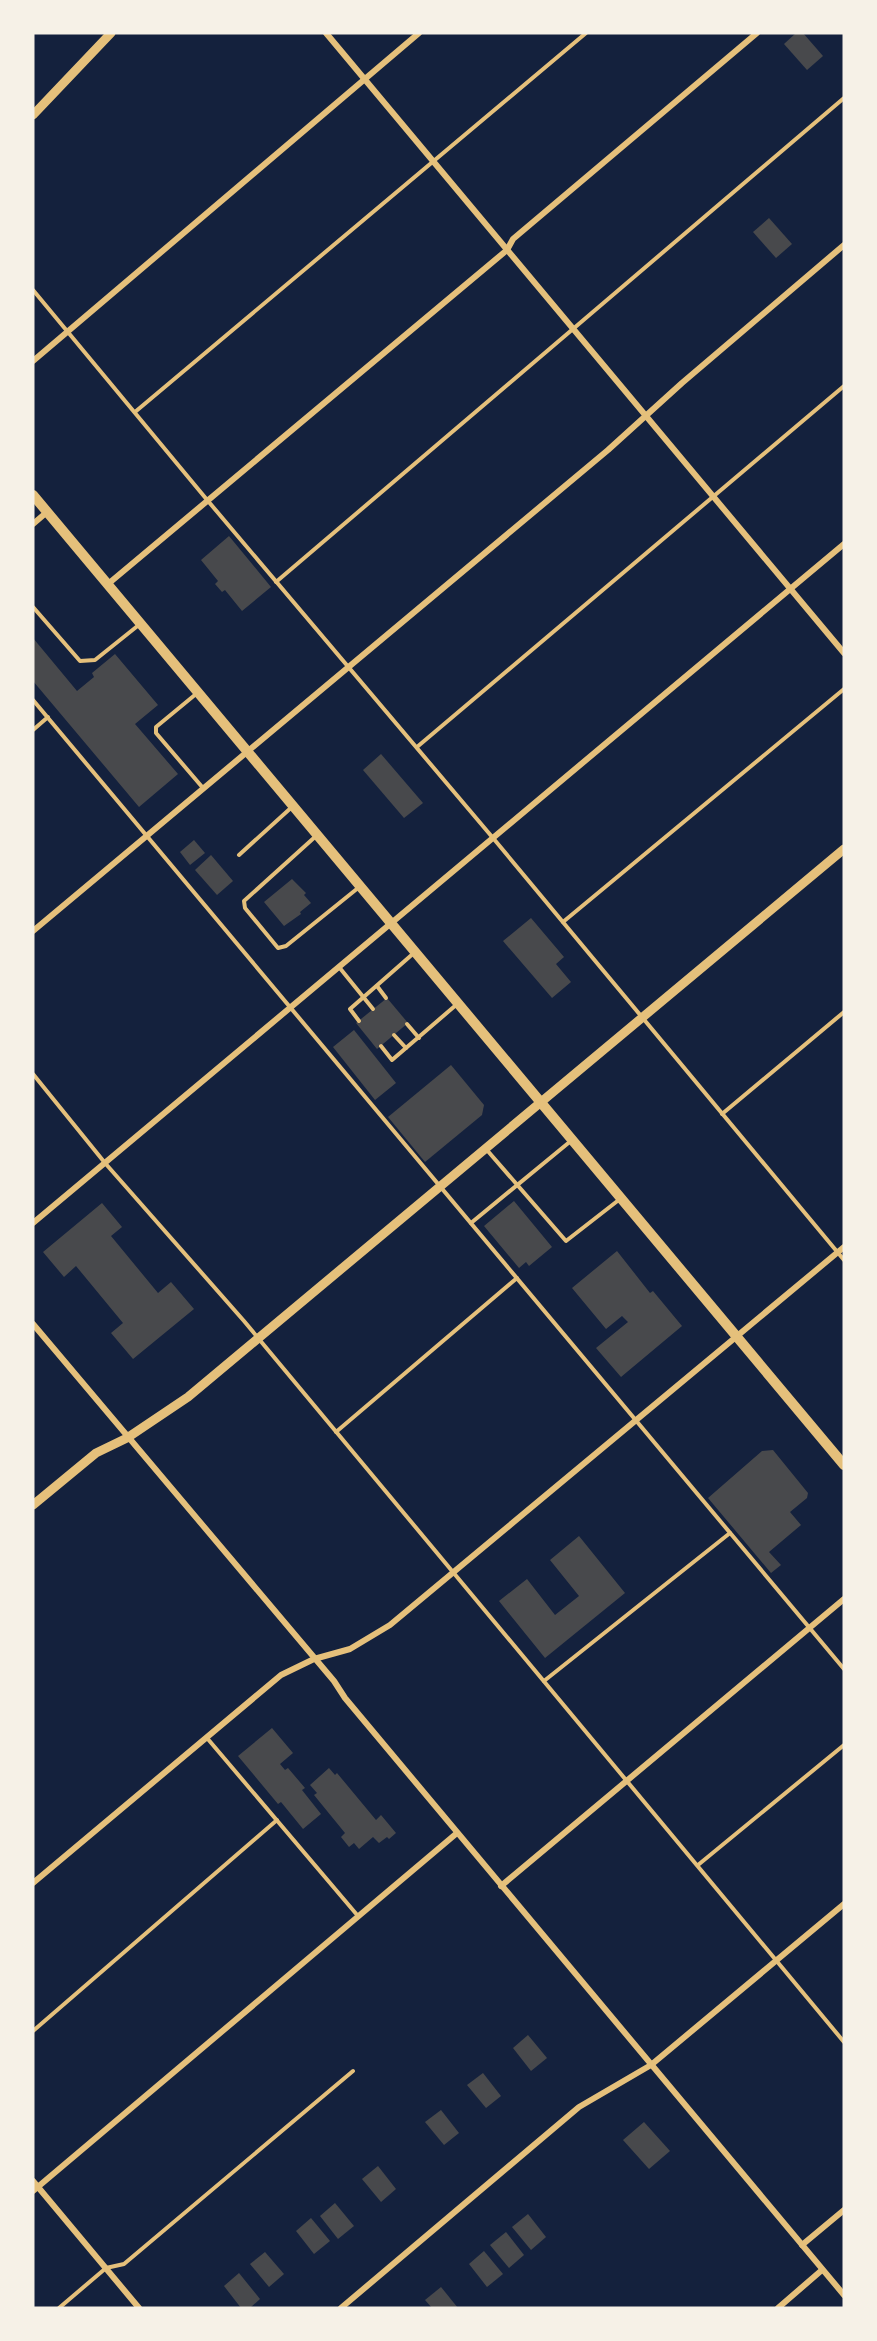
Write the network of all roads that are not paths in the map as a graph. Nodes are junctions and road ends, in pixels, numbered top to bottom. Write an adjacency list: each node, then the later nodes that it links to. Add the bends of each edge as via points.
1 (111, 33): 8 (street)
2 (326, 33): 6 (street)
3 (419, 33): 6 (street)
4 (586, 33): 9 (lane)
5 (757, 33): 11 (street, via 513,239)
6 (365, 79): 9 (street); 14 (street)
7 (844, 98): 13 (lane)
8 (33, 115)
9 (433, 162): 11 (street); 17 (lane)
10 (844, 244): 18 (street)
11 (507, 250): 13 (street); 21 (street)
12 (33, 290): 14 (lane)
13 (573, 329): 18 (street); 25 (lane)
14 (68, 331): 15 (street); 17 (lane)
15 (33, 361)
16 (844, 386): 20 (lane)
17 (135, 412): 21 (lane)
18 (646, 416): 20 (street); 31 (street)
19 (33, 495): 22 (main road)
20 (714, 496): 27 (street); 37 (lane)
21 (208, 501): 25 (lane); 26 (street)
22 (47, 512): 23 (street); 26 (main road)
23 (33, 524)
24 (844, 544): 27 (street)
25 (276, 582): 31 (lane)
26 (108, 585): 29 (main road)
27 (791, 590): 30 (street); 43 (street)
28 (33, 607): 29 (lane, via 80,661 95,660)
29 (141, 623): 33 (main road)
30 (844, 652)
31 (349, 667): 37 (lane); 38 (street)
32 (844, 689): 47 (lane)
33 (199, 692): 38 (main road); 39 (lane, via 156,727 156,733)
34 (33, 700): 35 (lane)
35 (48, 717): 36 (lane); 42 (lane)
36 (33, 730)
37 (417, 747): 43 (lane)
38 (248, 751): 39 (street); 40 (main road)
39 (203, 789): 42 (street)
40 (294, 806): 41 (main road); 45 (lane)
41 (318, 834): 46 (main road); 46 (lane, via 244,901 245,908 278,948 286,946)
42 (146, 837): 49 (street); 56 (lane)
43 (493, 838): 47 (lane); 48 (street)
44 (844, 849): 59 (street)
45 (239, 855)
46 (361, 885): 48 (main road)
47 (563, 922): 59 (lane)
48 (392, 923): 50 (main road); 51 (street)
49 (33, 931)
50 (416, 952): 52 (lane); 55 (main road)
51 (339, 967): 53 (lane); 56 (street)
52 (376, 986): 53 (lane); 54 (lane)
53 (363, 997): 57 (lane); 60 (lane, via 350,1009)
54 (386, 998)
55 (459, 1003): 63 (lane); 67 (main road)
56 (290, 1008): 71 (street); 73 (lane)
57 (373, 1009)
58 (844, 1012): 68 (lane)
59 (642, 1018): 67 (street); 68 (lane)
60 (359, 1021)
61 (408, 1024): 63 (lane)
62 (394, 1035): 65 (lane)
63 (419, 1038): 65 (lane)
64 (381, 1046): 65 (lane, via 392,1060)
65 (406, 1048)
66 (33, 1074): 71 (lane)
67 (541, 1101): 69 (main road); 70 (street)
68 (722, 1114): 78 (lane)
69 (572, 1139): 72 (lane); 74 (main road)
70 (485, 1148): 72 (lane); 73 (street)
71 (105, 1163): 75 (street); 83 (lane)
72 (518, 1185): 74 (lane, via 566,1241); 76 (lane)
73 (441, 1186): 76 (lane); 83 (street)
74 (621, 1198): 82 (main road)
75 (33, 1223)
76 (471, 1223): 80 (lane)
77 (844, 1247): 78 (street)
78 (837, 1252): 79 (lane); 82 (street)
79 (844, 1260)
80 (517, 1278): 84 (lane); 85 (lane)
81 (33, 1324): 86 (street)
82 (737, 1336): 84 (street); 87 (main road)
83 (259, 1338): 85 (lane); 86 (street, via 188,1397)
84 (635, 1421): 89 (lane); 90 (street)
85 (336, 1432): 90 (lane)
86 (127, 1438): 88 (street, via 96,1453); 93 (street)
87 (844, 1464)
88 (33, 1505)
89 (730, 1533): 92 (lane); 95 (lane)
90 (453, 1572): 93 (street, via 390,1625 350,1649); 95 (lane)
91 (844, 1599): 92 (street)
92 (810, 1628): 94 (lane); 98 (street)
93 (314, 1659): 96 (street, via 281,1675); 100 (street)
94 (844, 1670)
95 (544, 1681): 98 (lane)
96 (207, 1738): 99 (lane); 102 (street)
97 (844, 1745): 101 (lane)
98 (628, 1780): 101 (lane); 103 (street)
99 (277, 1821): 105 (lane); 107 (lane)
100 (457, 1833): 103 (street); 105 (street)
101 (698, 1865): 106 (lane)
102 (33, 1883)
103 (501, 1886): 109 (street)
104 (844, 1904): 106 (street)
105 (359, 1917): 112 (street)
106 (776, 1960): 108 (lane); 109 (street)
107 (33, 2031)
108 (844, 2042)
109 (651, 2065): 114 (street); 120 (street, via 579,2107)
110 (353, 2072): 115 (lane, via 124,2264)
111 (33, 2181): 112 (street)
112 (36, 2189): 115 (street)
113 (844, 2210): 114 (street)
114 (802, 2245): 116 (street)
115 (106, 2268): 118 (lane); 119 (street)
116 (822, 2270): 117 (street); 121 (street)
117 (844, 2295)
118 (59, 2308)
119 (139, 2308)
120 (341, 2308)
121 (778, 2308)

